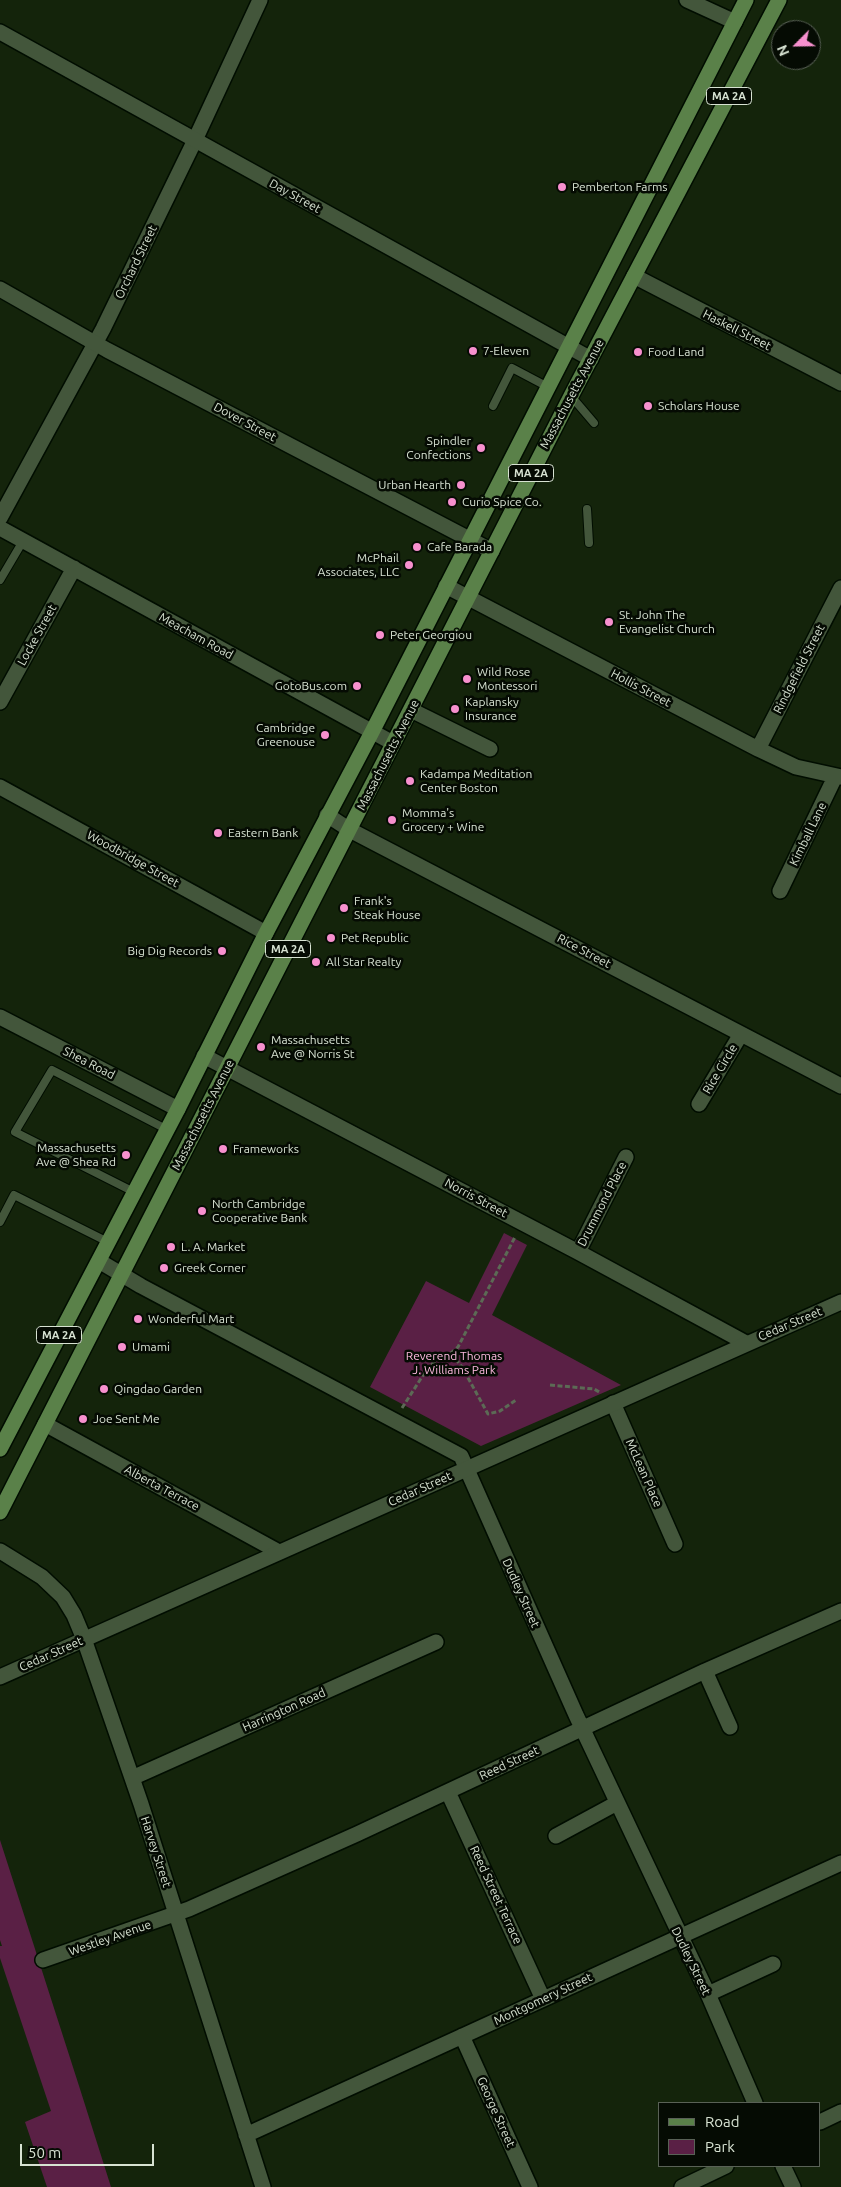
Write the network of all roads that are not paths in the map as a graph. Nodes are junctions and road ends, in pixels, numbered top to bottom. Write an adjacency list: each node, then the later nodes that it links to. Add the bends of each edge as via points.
1 (260, 0): 7 (street, Orchard Street)
2 (687, 0): 5 (street)
3 (746, 0): 5 (main road, Massachusetts Avenue / MA 2A)
4 (780, 0): 9 (main road, Massachusetts Avenue / MA 2A)
5 (735, 22): 8 (main road, Massachusetts Avenue / MA 2A)
6 (0, 32): 7 (street, Day Street)
7 (195, 140): 12 (street, Orchard Street); 13 (street, Day Street)
8 (654, 179): 9 (main road); 13 (main road, Massachusetts Avenue / MA 2A)
9 (679, 192): 10 (main road, Massachusetts Avenue / MA 2A)
10 (634, 276): 14 (main road, Massachusetts Avenue / MA 2A); 15 (street, Haskell Street)
11 (0, 289): 12 (street, Dover Street)
12 (96, 343): 21 (street, Orchard Street); 23 (street, Dover Street)
13 (568, 347): 14 (street, Day Street); 16 (main road, Massachusetts Avenue / MA 2A)
14 (591, 359): 17 (main road, Massachusetts Avenue / MA 2A)
15 (841, 383)
16 (548, 387): 18 (lane, via 512,368); 23 (main road, Massachusetts Avenue / MA 2A)
17 (571, 396): 19 (lane); 26 (main road, Massachusetts Avenue / MA 2A)
18 (493, 406)
19 (594, 423)
20 (587, 509): 25 (lane)
21 (0, 518)
22 (0, 528): 24 (street, Meacham Road)
23 (469, 540): 26 (street, Dover Street); 29 (main road, Massachusetts Avenue / MA 2A)
24 (23, 541): 27 (street, Meacham Road); 28 (lane)
25 (590, 543)
26 (492, 551): 31 (main road, Massachusetts Avenue / MA 2A)
27 (74, 568): 32 (street, Locke Street); 34 (street, Meacham Road)
28 (0, 580)
29 (446, 586): 31 (street, Hollis Street); 34 (main road, Massachusetts Avenue / MA 2A)
30 (841, 588): 37 (street, Rindgefield Street)
31 (469, 598): 33 (main road, Massachusetts Avenue / MA 2A); 37 (street, Hollis Street)
32 (0, 702)
33 (411, 710): 35 (main road, Massachusetts Avenue / MA 2A); 36 (street)
34 (372, 732): 35 (street, Meacham Road); 40 (main road, Massachusetts Avenue / MA 2A)
35 (393, 743): 41 (main road, Massachusetts Avenue / MA 2A)
36 (490, 749)
37 (758, 750): 38 (street, Hollis Street, via 796,767)
38 (838, 777): 42 (street, Kimball Lane)
39 (0, 787): 43 (street, Woodbridge Street)
40 (327, 815): 41 (street, Rice Street); 43 (main road, Massachusetts Avenue / MA 2A)
41 (350, 830): 45 (street, Rice Street); 47 (main road, Massachusetts Avenue / MA 2A)
42 (780, 891)
43 (266, 933): 46 (main road, Massachusetts Avenue / MA 2A)
44 (0, 1017): 50 (street, Shea Road)
45 (741, 1034): 48 (street, Rice Street); 49 (street, Rice Circle)
46 (204, 1056): 47 (street, Norris Street); 50 (main road, Massachusetts Avenue / MA 2A)
47 (226, 1068): 56 (street, Norris Street); 58 (main road, Massachusetts Avenue / MA 2A)
48 (841, 1086)
49 (699, 1104)
50 (178, 1109): 51 (main road, Massachusetts Avenue / MA 2A)
51 (166, 1129): 53 (main road, Massachusetts Avenue / MA 2A); 53 (lane, via 52,1070 15,1132)
52 (626, 1157): 56 (street, Drummond Place)
53 (134, 1192): 55 (main road, Massachusetts Avenue / MA 2A)
54 (0, 1222): 55 (lane, via 14,1195)
55 (108, 1242): 57 (main road, Massachusetts Avenue / MA 2A)
56 (578, 1252): 60 (street, Norris Street)
57 (99, 1261): 58 (street, Dudley Street); 63 (main road, Massachusetts Avenue / MA 2A)
58 (122, 1274): 62 (main road, Massachusetts Avenue / MA 2A); 64 (street, Dudley Street, via 461,1456)
59 (841, 1302): 60 (street, Cedar Street)
60 (746, 1343): 61 (street, Cedar Street)
61 (608, 1399): 64 (street, Cedar Street); 66 (street, McLean Place)
62 (45, 1424): 65 (main road, Massachusetts Avenue / MA 2A); 68 (street, Alberta Terrace)
63 (0, 1449)
64 (466, 1468): 68 (street, Cedar Street); 75 (street, Dudley Street)
65 (0, 1512)
66 (675, 1544)
67 (0, 1551): 70 (street, Harvey Street, via 42,1577 63,1597)
68 (279, 1552): 70 (street, Cedar Street)
69 (841, 1611): 72 (street, Reed Street)
70 (84, 1639): 73 (street, Cedar Street); 76 (street, Harvey Street)
71 (436, 1642): 76 (street, Harrington Road)
72 (705, 1671): 74 (street); 75 (street, Reed Street)
73 (0, 1677)
74 (730, 1726)
75 (582, 1729): 77 (street, Reed Street); 78 (street, Dudley Street)
76 (132, 1778): 81 (street, Harvey Street)
77 (448, 1792): 81 (street, Reed Street); 86 (street, Reed Street Terrace)
78 (618, 1804): 79 (street); 82 (street, Dudley Street)
79 (556, 1836)
80 (841, 1863): 82 (street, Montgomery Street)
81 (176, 1914): 83 (street, Westley Avenue); 91 (street, Harvey Street)
82 (680, 1935): 85 (street, Dudley Street); 86 (street, Montgomery Street)
83 (43, 1960)
84 (774, 1964): 85 (street)
85 (708, 1994): 88 (street, Dudley Street)
86 (543, 1999): 87 (street, Montgomery Street)
87 (462, 2036): 91 (street, Montgomery Street); 95 (street, George Street)
88 (755, 2102)
89 (841, 2112): 90 (street)
90 (821, 2122)
91 (246, 2135): 94 (street, Harvey Street)
92 (724, 2167): 96 (street)
93 (783, 2167): 97 (street)
94 (263, 2187)
95 (530, 2187)
96 (682, 2187)
97 (793, 2187)

